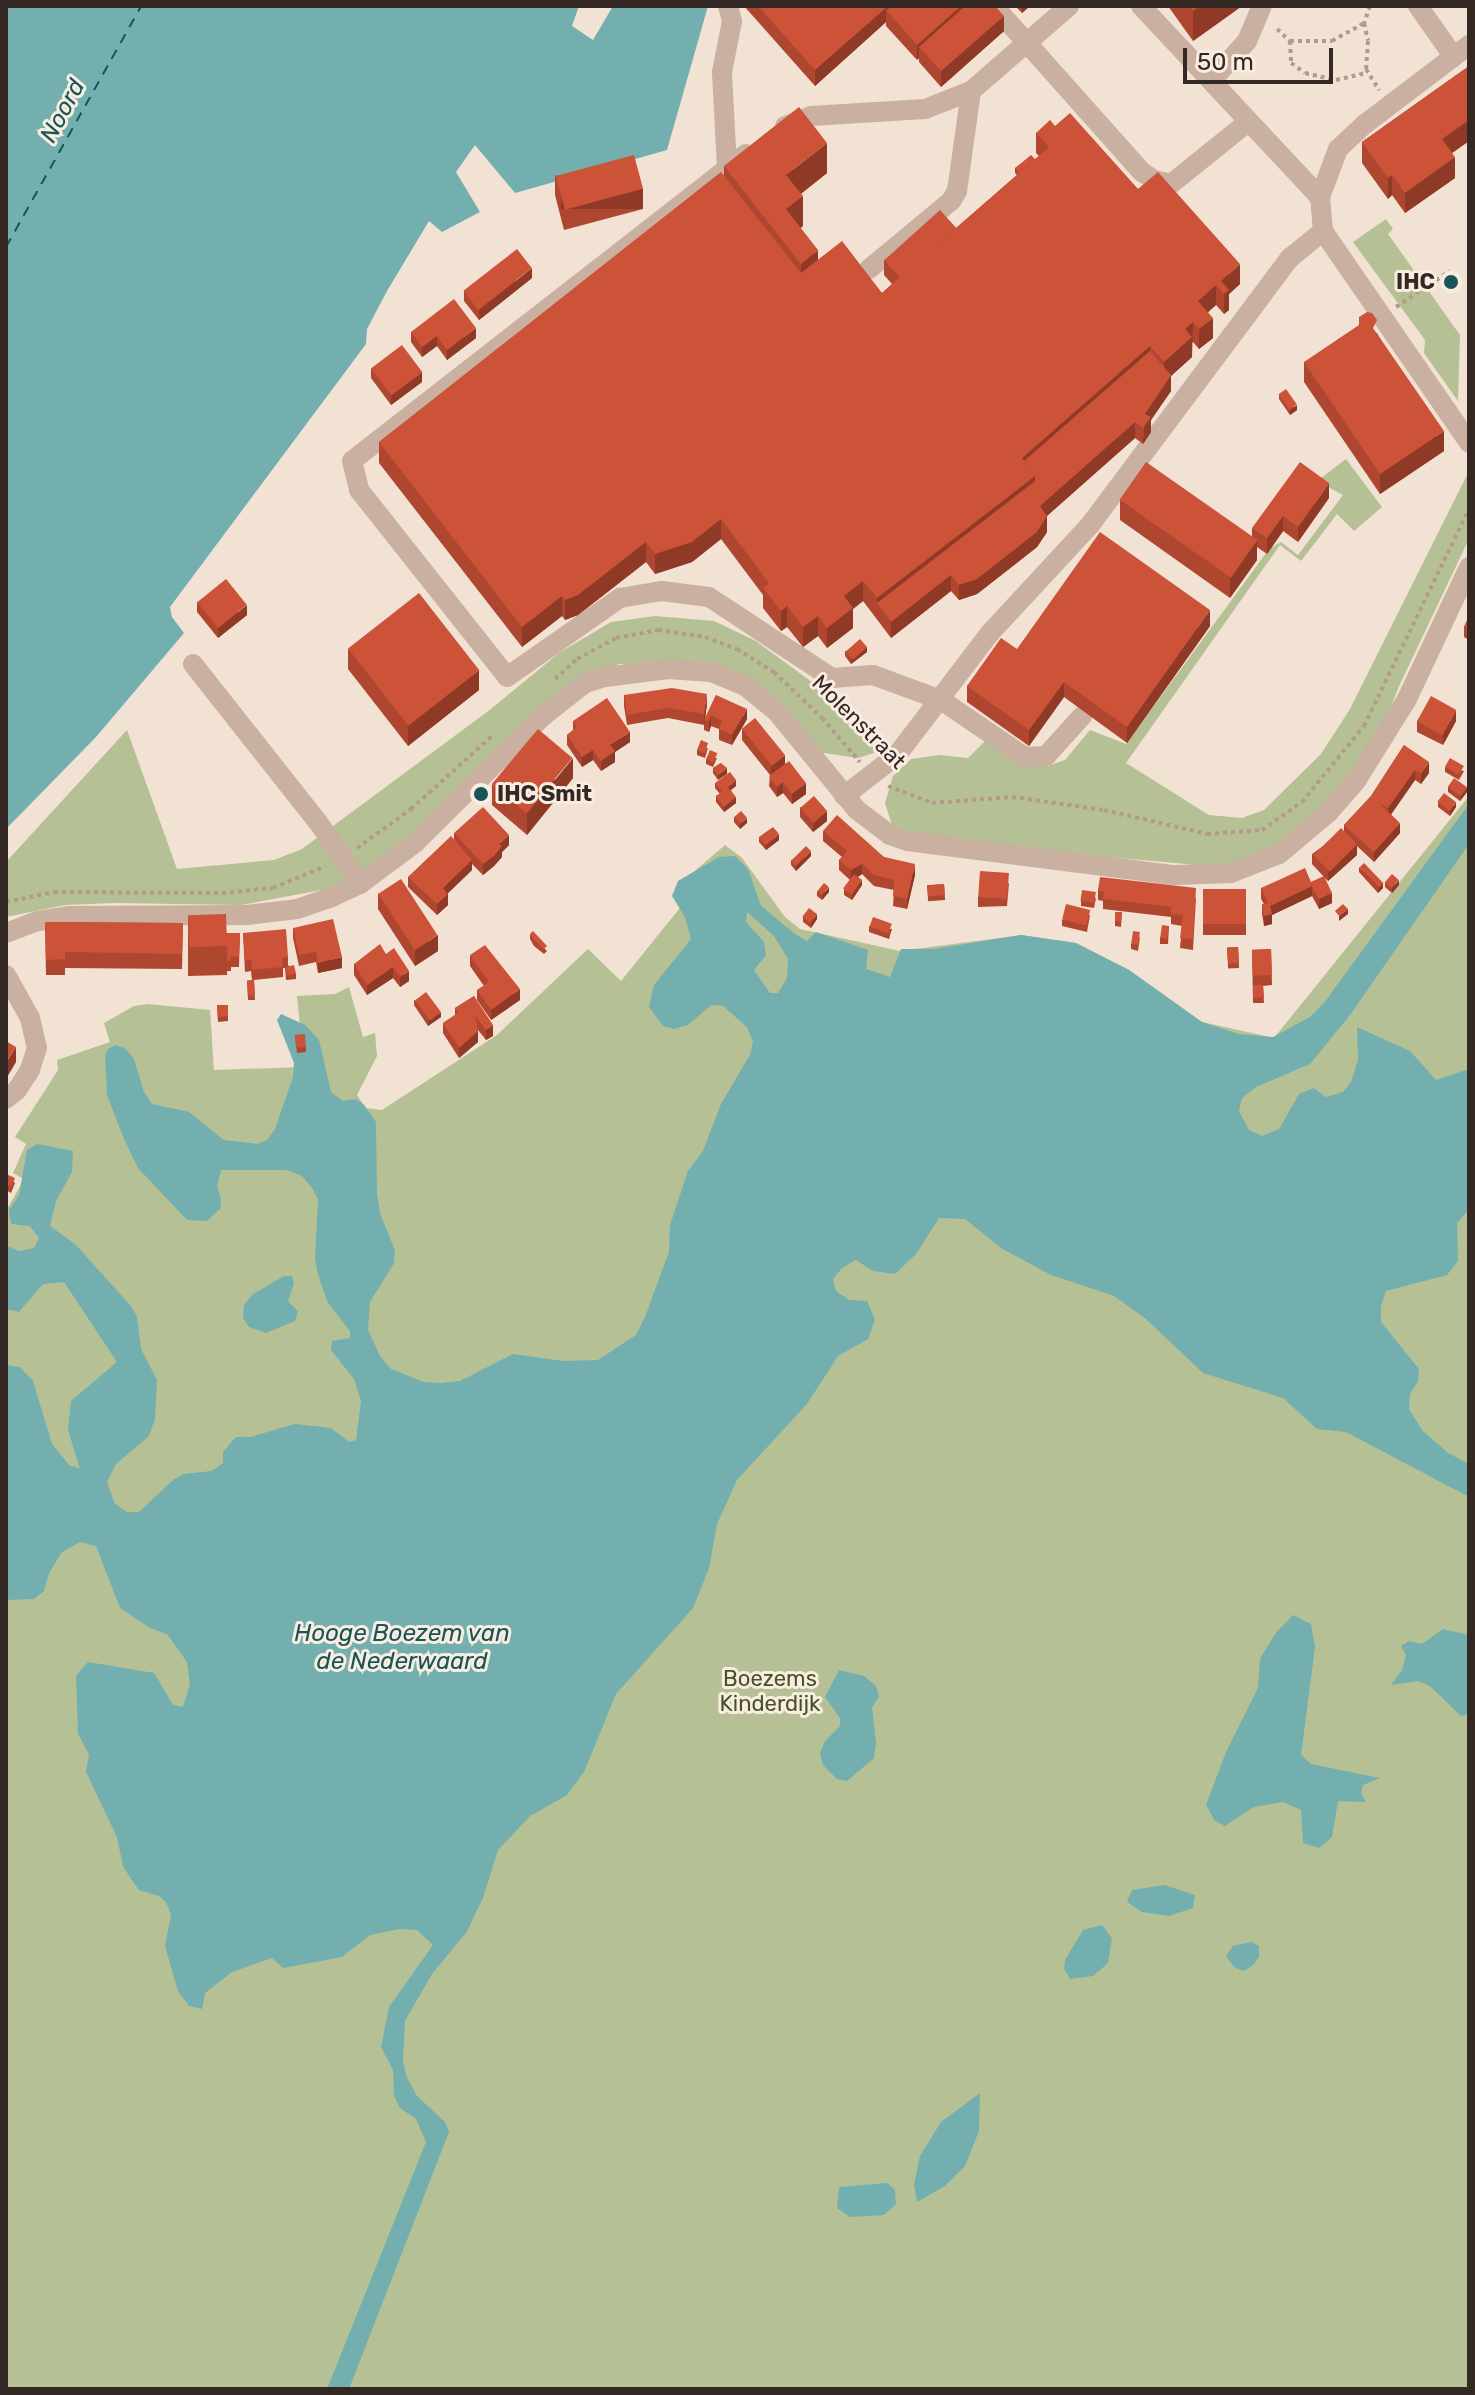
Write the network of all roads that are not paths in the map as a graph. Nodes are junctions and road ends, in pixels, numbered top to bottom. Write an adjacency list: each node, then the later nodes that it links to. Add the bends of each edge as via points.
1 (728, 6): 12 (street, via 732,21 722,72)
2 (994, 6): 7 (street)
3 (1069, 6): 7 (street)
4 (1141, 6): 9 (street)
5 (1262, 6): 9 (street, via 1247,41)
6 (1418, 6): 8 (street)
7 (1027, 42): 10 (street); 11 (street, via 1142,172 1164,184 1171,184)
8 (1462, 51): 13 (street, via 1338,149)
9 (1212, 80): 11 (street)
10 (971, 91): 12 (street, via 925,109 790,122); 15 (street, via 957,191)
11 (1249, 121): 13 (street)
12 (727, 168): 19 (street, via 352,461 359,490 507,677 620,598 662,591 709,597 832,678 873,675)
13 (1320, 197): 14 (street)
14 (1323, 231): 16 (street); 19 (street, via 1290,258 1096,530 990,633)
15 (869, 269)
16 (1469, 443)
17 (1469, 567): 21 (street, via 1407,699 1356,781 1304,835 1251,867 1191,876 937,847 890,835)
18 (193, 664): 22 (street)
19 (941, 700): 20 (street, via 1025,757 1046,756); 21 (street, via 897,755)
20 (1082, 716)
21 (844, 796): 22 (street, via 776,711 745,686 690,669 605,677 566,696 415,843)
22 (360, 884): 23 (street, via 297,909 247,915 69,916)
23 (6, 933)
24 (6, 975): 25 (street, via 30,1018 37,1048 30,1070)
25 (6, 1099)

